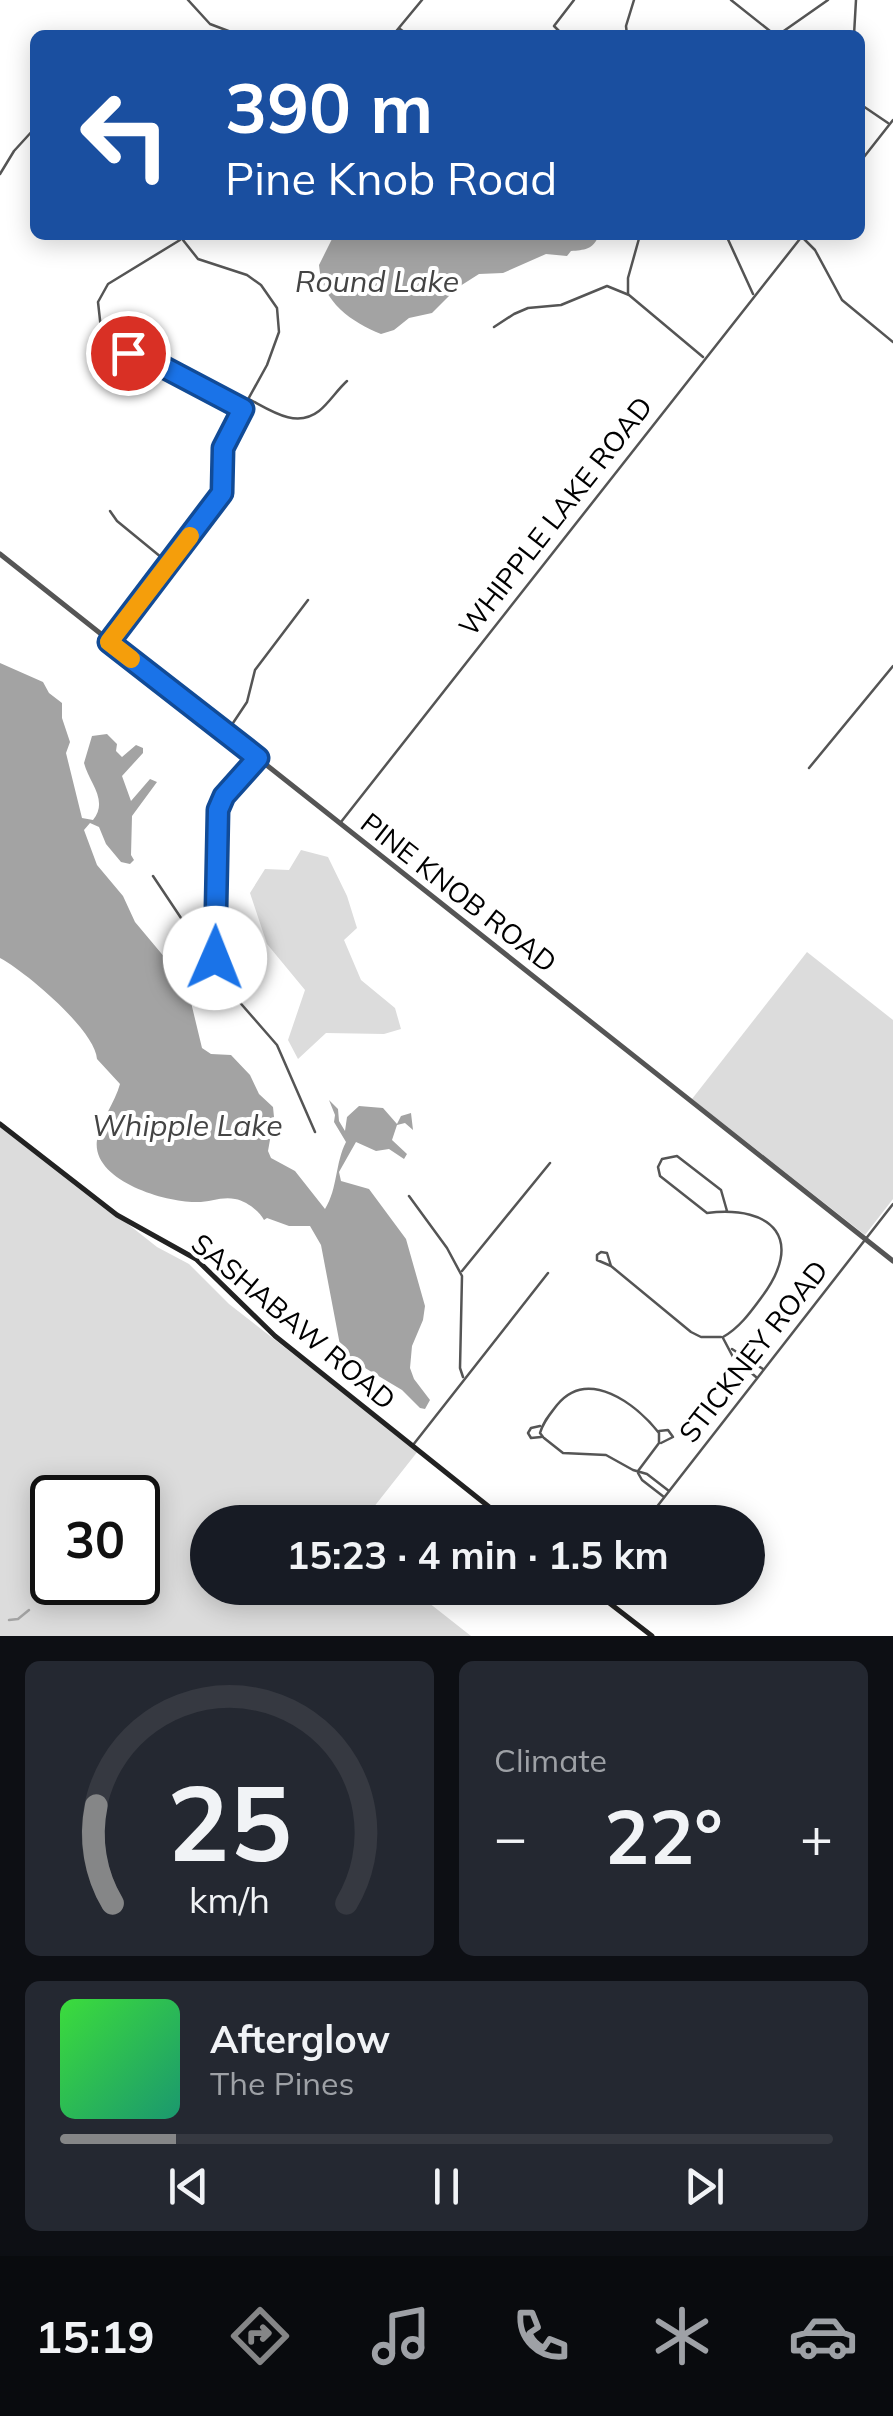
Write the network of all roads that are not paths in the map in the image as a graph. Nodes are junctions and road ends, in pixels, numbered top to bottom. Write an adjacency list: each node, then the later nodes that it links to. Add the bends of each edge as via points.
1 (188, 0): 9 (street, via 210,24)
2 (422, 0): 8 (street)
3 (574, 0): 11 (street, via 554,26)
4 (634, 0): 12 (street)
5 (731, 0): 13 (street)
6 (828, 0): 14 (street)
7 (856, 0): 15 (street)
8 (399, 28): 10 (street)
9 (226, 30)
10 (402, 30)
11 (558, 30)
12 (626, 30)
13 (770, 30)
14 (783, 30)
15 (854, 30)
16 (865, 107): 18 (street)
17 (893, 120): 18 (street)
18 (889, 124): 20 (street)
19 (30, 133): 21 (street)
20 (865, 155)
21 (0, 174)
22 (175, 240): 35 (street, via 108,284 98,302 99,324 116,348)
23 (182, 240): 34 (street, via 207,264 256,280 277,308 278,340)
24 (639, 240): 28 (street)
25 (728, 240): 29 (street)
26 (797, 240): 29 (street, WHIPPLE LAKE ROAD)
27 (806, 240): 31 (street, via 842,300)
28 (628, 296): 30 (street, via 603,286 570,302 514,314); 32 (street)
29 (754, 296): 32 (street, WHIPPLE LAKE ROAD)
30 (494, 327)
31 (893, 342)
32 (704, 358): 45 (street, WHIPPLE LAKE ROAD)
33 (347, 381): 34 (street, via 320,411 301,419)
34 (248, 398): 35 (street)
35 (243, 409): 38 (street, via 223,448 222,493)
36 (110, 511): 38 (street)
37 (0, 554): 40 (street, PINE KNOB ROAD)
38 (168, 563): 40 (street)
39 (308, 600): 42 (street, via 255,670 247,702)
40 (109, 642): 42 (street, PINE KNOB ROAD)
41 (893, 666): 44 (street)
42 (226, 733): 43 (street, PINE KNOB ROAD)
43 (258, 758): 45 (street, PINE KNOB ROAD); 47 (street, via 218,810)
44 (809, 768)
45 (340, 824): 54 (street, PINE KNOB ROAD)
46 (153, 876): 47 (street)
47 (212, 964): 49 (street, via 277,1045)
48 (0, 1124): 70 (main road, SASHABAW ROAD, via 123,1219 196,1259 274,1336)
49 (315, 1132)
50 (550, 1163): 57 (street)
51 (409, 1196): 57 (street)
52 (893, 1204): 54 (street, STICKNEY ROAD)
53 (727, 1211): 53 (street, via 707,1213 660,1176 662,1160 677,1156 721,1190); 59 (street, via 751,1212 772,1227 781,1266 746,1317)
54 (865, 1239): 55 (street, PINE KNOB ROAD); 63 (street, STICKNEY ROAD)
55 (893, 1262)
56 (611, 1266): 59 (street, via 691,1332)
57 (461, 1272): 64 (street)
58 (548, 1273): 64 (street)
59 (722, 1337): 60 (street)
60 (730, 1349): 61 (street); 62 (street)
61 (750, 1360): 62 (street); 63 (street)
62 (744, 1367): 65 (street)
63 (764, 1370): 65 (street, STICKNEY ROAD)
64 (464, 1378): 70 (street)
65 (758, 1378): 72 (street, STICKNEY ROAD)
66 (542, 1426): 67 (street, via 566,1394 590,1386 619,1399); 68 (street); 68 (street, via 528,1434)
67 (658, 1432): 69 (street); 69 (street, via 668,1430 672,1437)
68 (543, 1437): 71 (street, via 563,1453 606,1454)
69 (660, 1444): 71 (street)
70 (412, 1446): 74 (main road, SASHABAW ROAD)
71 (638, 1472): 72 (street); 73 (street)
72 (669, 1491): 73 (street, STICKNEY ROAD)
73 (664, 1497): 75 (street, STICKNEY ROAD)
74 (487, 1505)
75 (658, 1505)
76 (614, 1605): 77 (main road)
77 (652, 1636)

